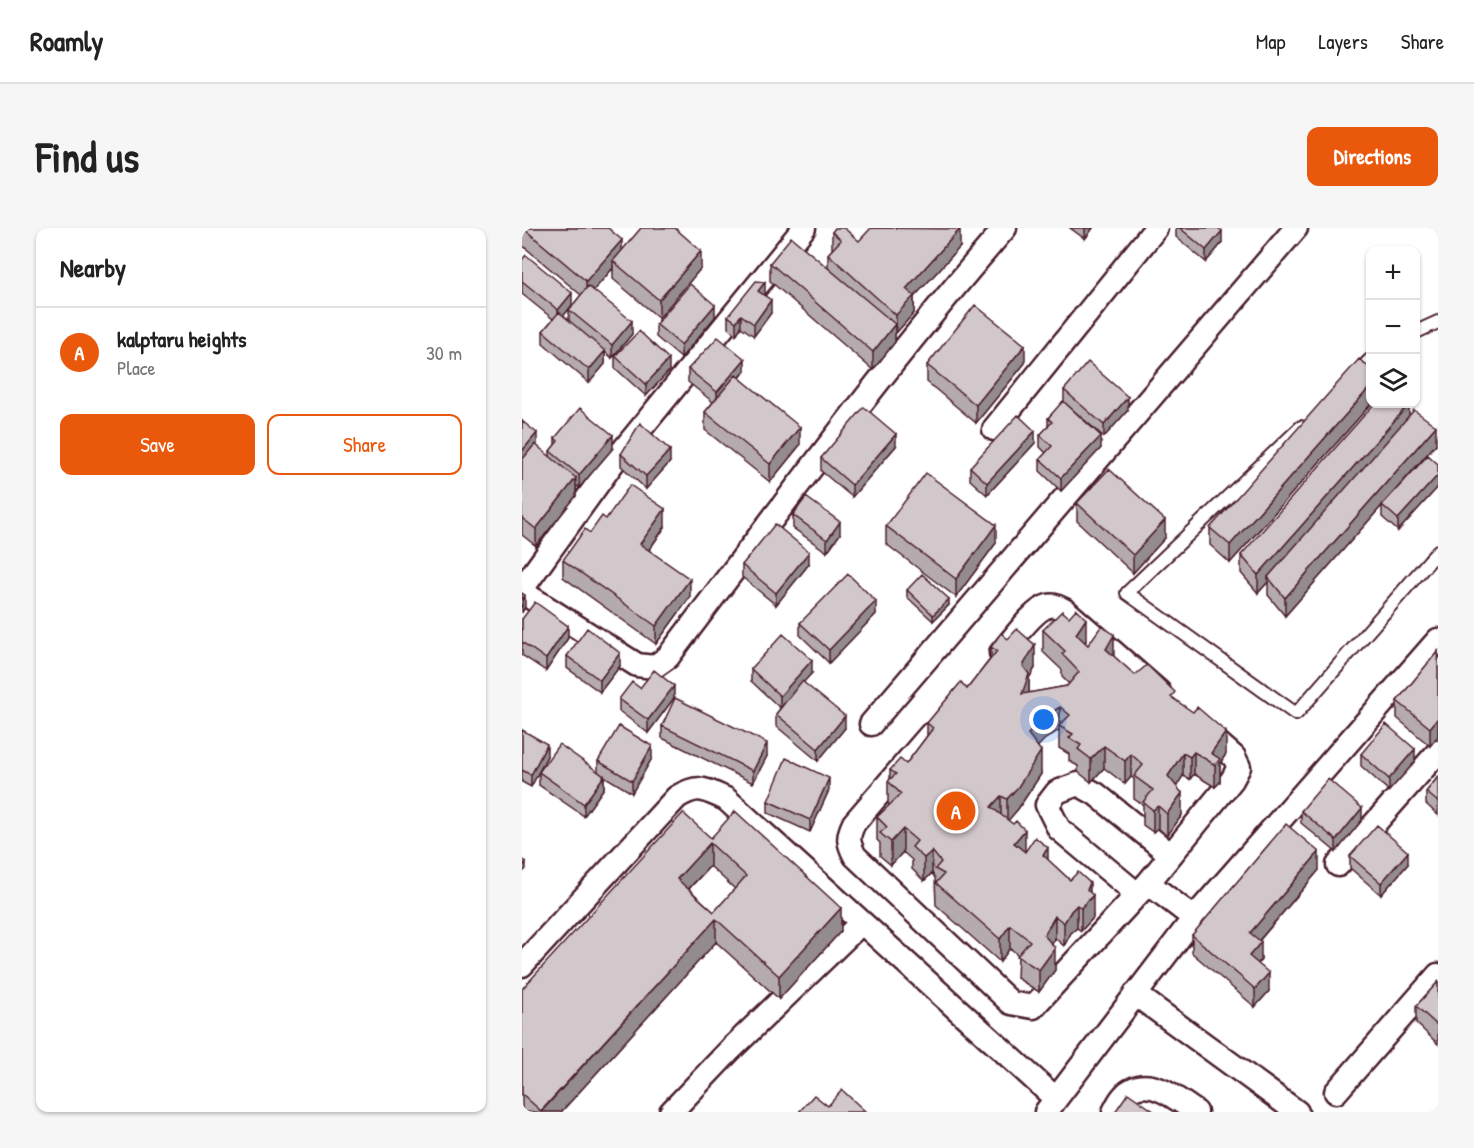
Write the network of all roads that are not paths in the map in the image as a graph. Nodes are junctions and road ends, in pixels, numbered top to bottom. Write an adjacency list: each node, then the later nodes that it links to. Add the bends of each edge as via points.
1 (804, 228): 12 (street, via 612,464)
2 (1005, 228): 12 (street, via 915,334 668,657 654,667 637,665)
3 (1156, 228): 10 (street)
4 (1296, 228): 18 (street)
5 (1438, 322): 6 (lane)
6 (1420, 330)
7 (1366, 365): 8 (lane)
8 (1345, 384)
9 (1312, 416): 11 (lane, via 1127,592 1296,714)
10 (994, 429)
11 (1438, 550)
12 (522, 590)
13 (1438, 640): 23 (street)
14 (990, 666): 15 (street, via 1036,613 1055,605)
15 (1172, 703)
16 (945, 718): 22 (street, via 854,823 848,835 849,845 855,856 1011,1003 1034,1007)
17 (1190, 718): 20 (street, via 1234,757 1239,767)
18 (870, 724)
19 (1438, 752): 21 (street)
20 (1171, 855): 22 (street); 22 (street, via 1078,784 1057,792 1047,805 1059,829)
21 (1338, 865)
22 (1142, 888): 23 (street)
23 (1194, 918): 27 (street)
24 (861, 923): 25 (street, via 726,799 706,790 691,789 677,797); 29 (street); 30 (street)
25 (522, 965)
26 (1438, 975): 28 (street)
27 (1135, 994): 29 (street); 33 (street)
28 (1336, 1092)
29 (1050, 1105)
30 (671, 1112)
31 (1114, 1112): 32 (street, via 1131,1090 1144,1086 1163,1090)
32 (1196, 1112)
33 (1297, 1112)

